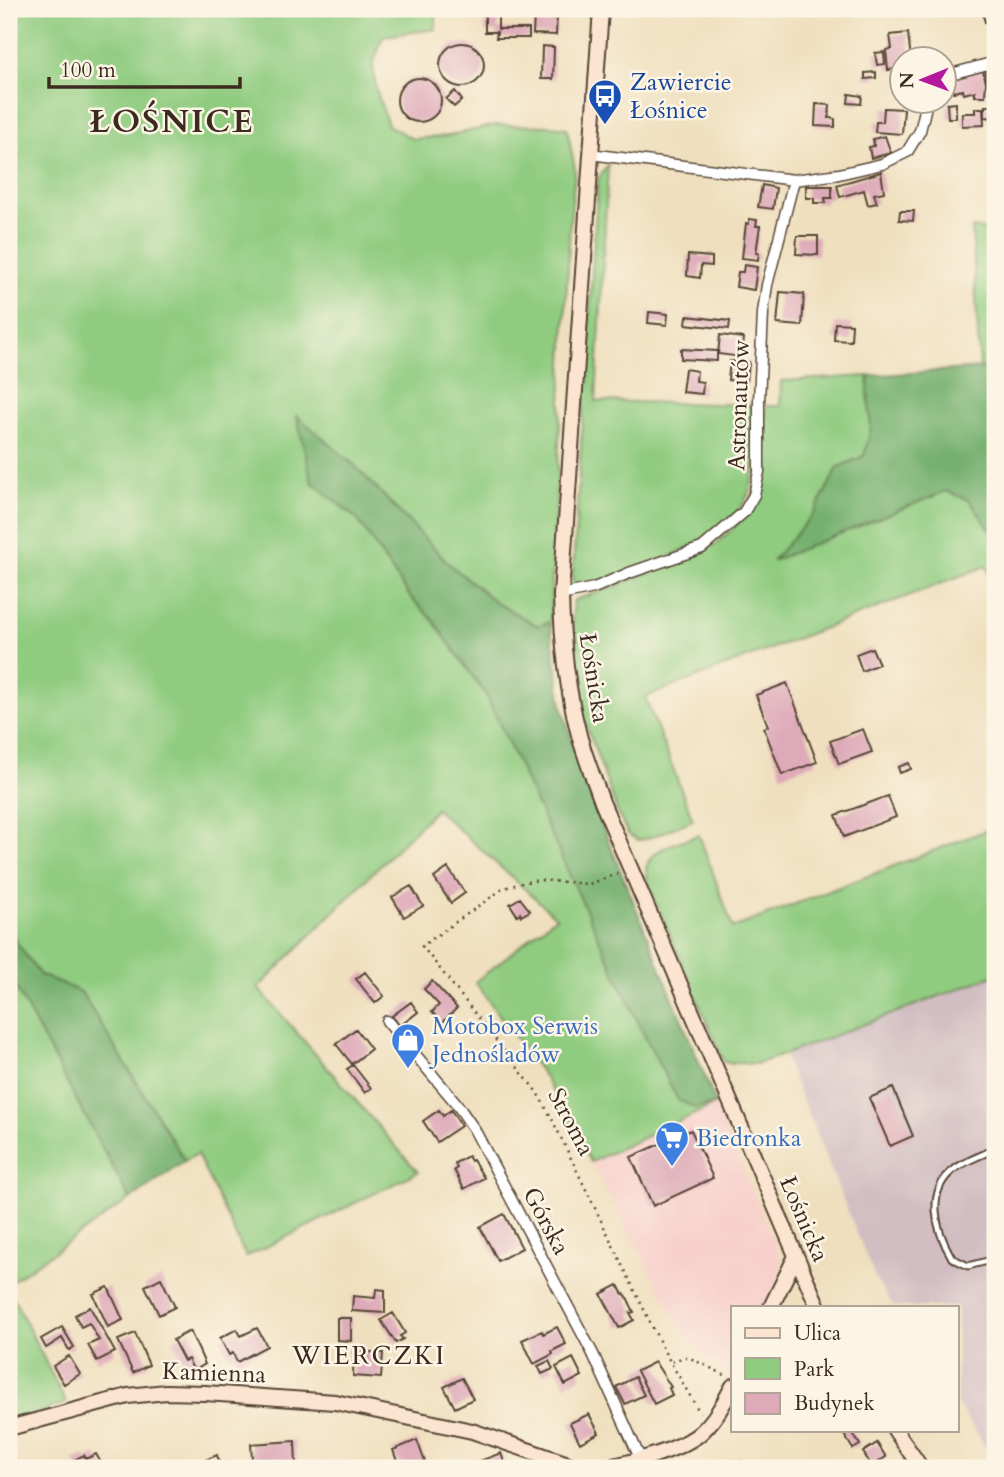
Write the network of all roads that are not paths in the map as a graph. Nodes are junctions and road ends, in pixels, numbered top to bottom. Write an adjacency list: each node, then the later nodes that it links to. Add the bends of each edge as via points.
1 (601, 9): 5 (street, Łośnicka)
2 (995, 62): 3 (street)
3 (958, 72)
4 (924, 116): 6 (street, via 914,142 898,158)
5 (590, 154): 6 (street); 7 (street, Łośnicka)
6 (794, 180): 7 (street, Astronautów, via 763,313 759,472 754,495 744,512 702,548 594,588)
7 (561, 595): 10 (street, Łośnicka, via 569,686 579,735 602,802)
8 (387, 1021): 17 (street, Górska, via 474,1129 593,1354)
9 (995, 1149): 11 (lane, via 948,1175 935,1207 952,1258 968,1266)
10 (795, 1258): 12 (street); 13 (street, Łośnicka)
11 (995, 1259)
12 (771, 1306)
13 (818, 1306)
14 (731, 1390): 17 (street, via 708,1425 691,1439)
15 (9, 1429): 18 (street, Kamienna, via 128,1396 166,1392 243,1395 335,1402 472,1431)
16 (896, 1432): 20 (street)
17 (640, 1458): 19 (street)
18 (580, 1468)
19 (596, 1468)
20 (921, 1468)

